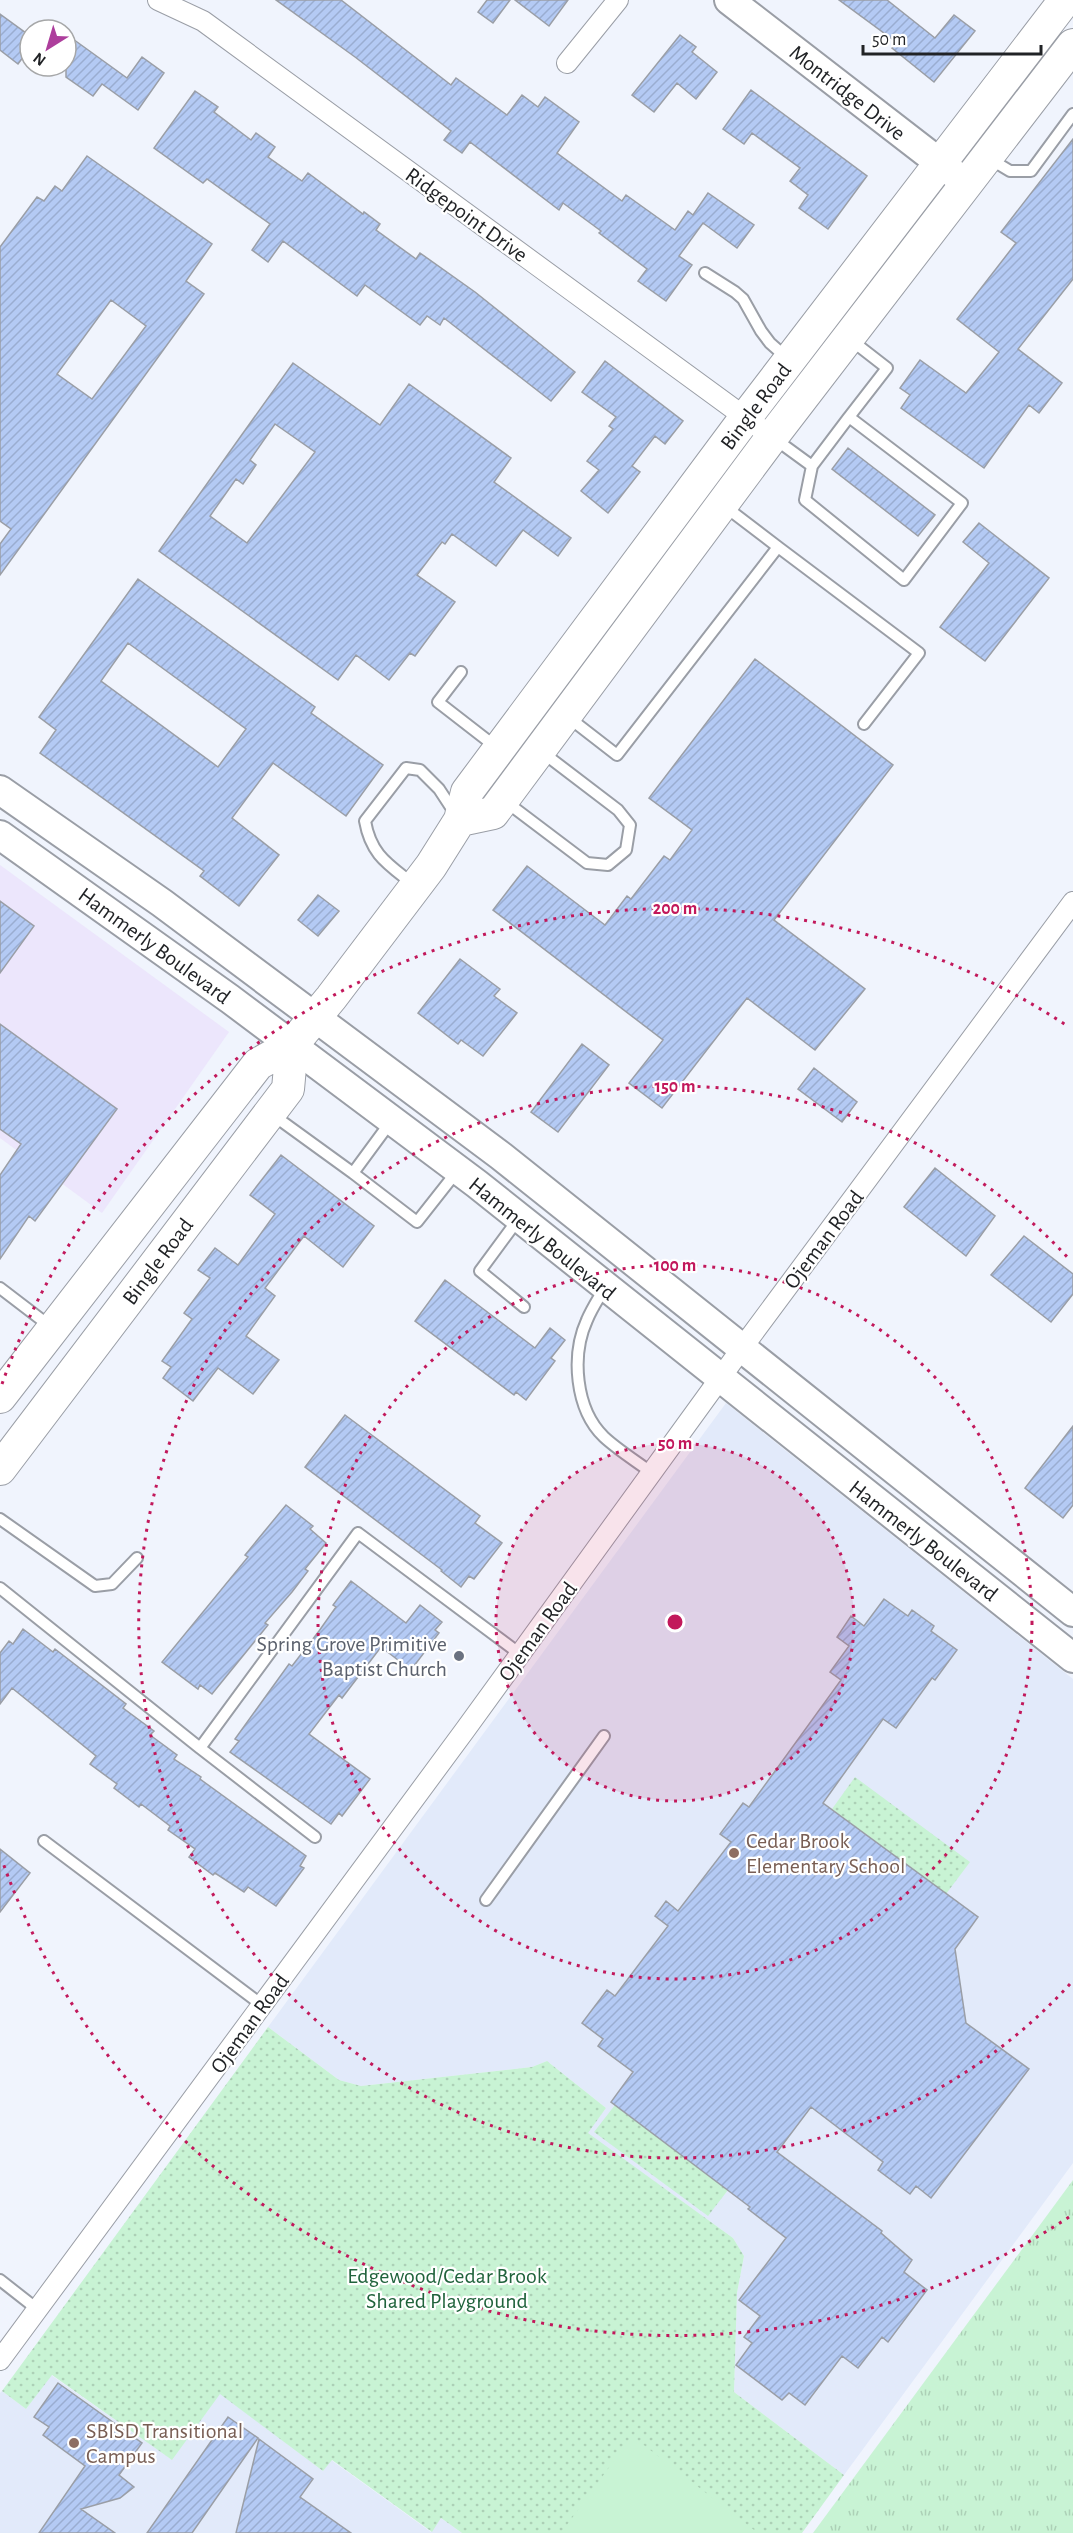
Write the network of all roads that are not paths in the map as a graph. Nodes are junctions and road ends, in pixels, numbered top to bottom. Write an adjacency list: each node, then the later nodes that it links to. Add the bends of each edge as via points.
1 (158, 0): 14 (street, Ridgepoint Drive, via 203,21)
2 (618, 0): 6 (street)
3 (729, 0): 9 (main road, Montridge Drive)
4 (1065, 0): 9 (main road, Bingle Road)
5 (1073, 45): 8 (main road, Bingle Road)
6 (567, 63)
7 (1073, 114): 8 (lane, via 1030,171 1010,171)
8 (987, 157): 10 (main road, Bingle Road)
9 (940, 164): 10 (main road, Montridge Drive); 13 (main road, Bingle Road)
10 (967, 184): 12 (main road, Bingle Road)
11 (705, 273): 13 (lane, via 743,299 770,343)
12 (848, 338): 15 (lane, via 887,369); 16 (main road, Bingle Road)
13 (790, 360): 14 (main road, Bingle Road)
14 (746, 417): 16 (street, Ridgepoint Drive); 21 (main road, Bingle Road)
15 (849, 417): 17 (lane); 17 (lane, via 962,502 904,580 805,500)
16 (772, 437): 17 (lane); 18 (main road, Bingle Road)
17 (812, 466)
18 (722, 505): 19 (lane); 23 (main road, Bingle Road)
19 (778, 547): 22 (lane, via 919,653); 23 (lane, via 617,754)
20 (460, 672): 24 (lane, via 438,702)
21 (528, 710): 23 (main road); 24 (main road, Bingle Road)
22 (864, 724)
23 (553, 732): 26 (main road, Bingle Road); 26 (lane, via 630,825 626,850 608,865 586,863)
24 (499, 749): 27 (main road, Bingle Road, via 467,792)
25 (0, 790): 31 (main road, Hammerly Boulevard)
26 (503, 800): 27 (main road, Bingle Road, via 493,813)
27 (460, 820): 29 (main road, Bingle Road); 29 (lane, via 420,770 406,768 365,821 377,856)
28 (0, 834): 32 (main road, Hammerly Boulevard)
29 (415, 886): 31 (main road, Bingle Road)
30 (1073, 902): 44 (street, Ojeman Road)
31 (316, 1017): 32 (main road, Bingle Road); 44 (main road, Hammerly Boulevard, via 501,1156)
32 (292, 1045): 33 (main road, Bingle Road, via 288,1089); 34 (main road, Hammerly Boulevard); 40 (main road, Bingle Road, via 258,1064)
33 (270, 1113): 36 (lane); 42 (main road, Bingle Road)
34 (392, 1120): 35 (main road, Hammerly Boulevard); 36 (lane)
35 (458, 1170): 36 (lane, via 417,1222); 37 (main road, Hammerly Boulevard)
36 (353, 1173)
37 (519, 1218): 38 (main road, Hammerly Boulevard); 41 (lane, via 480,1271)
38 (605, 1287): 45 (main road, Hammerly Boulevard); 48 (lane, via 586,1321 579,1350 579,1381 587,1415 603,1436)
39 (0, 1288): 43 (lane)
40 (74, 1302): 42 (main road); 43 (main road, Bingle Road)
41 (524, 1307)
42 (108, 1327): 47 (main road, Bingle Road)
43 (54, 1328): 46 (main road, Bingle Road)
44 (742, 1348): 45 (street, Ojeman Road); 52 (main road, Hammerly Boulevard)
45 (719, 1379): 48 (street, Ojeman Road); 54 (main road, Hammerly Boulevard)
46 (0, 1398)
47 (0, 1468)
48 (652, 1473): 53 (street, Ojeman Road)
49 (0, 1519): 50 (lane, via 95,1586 111,1584)
50 (136, 1558)
51 (0, 1588): 56 (lane)
52 (1073, 1612)
53 (520, 1654): 56 (lane, via 358,1533); 60 (street, Ojeman Road)
54 (1073, 1659)
55 (604, 1736): 59 (lane)
56 (200, 1748): 57 (lane)
57 (315, 1837)
58 (44, 1841): 60 (lane)
59 (486, 1900)
60 (262, 2005): 62 (street, Ojeman Road)
61 (0, 2280): 62 (lane)
62 (37, 2309): 63 (street, Ojeman Road)
63 (0, 2360)

